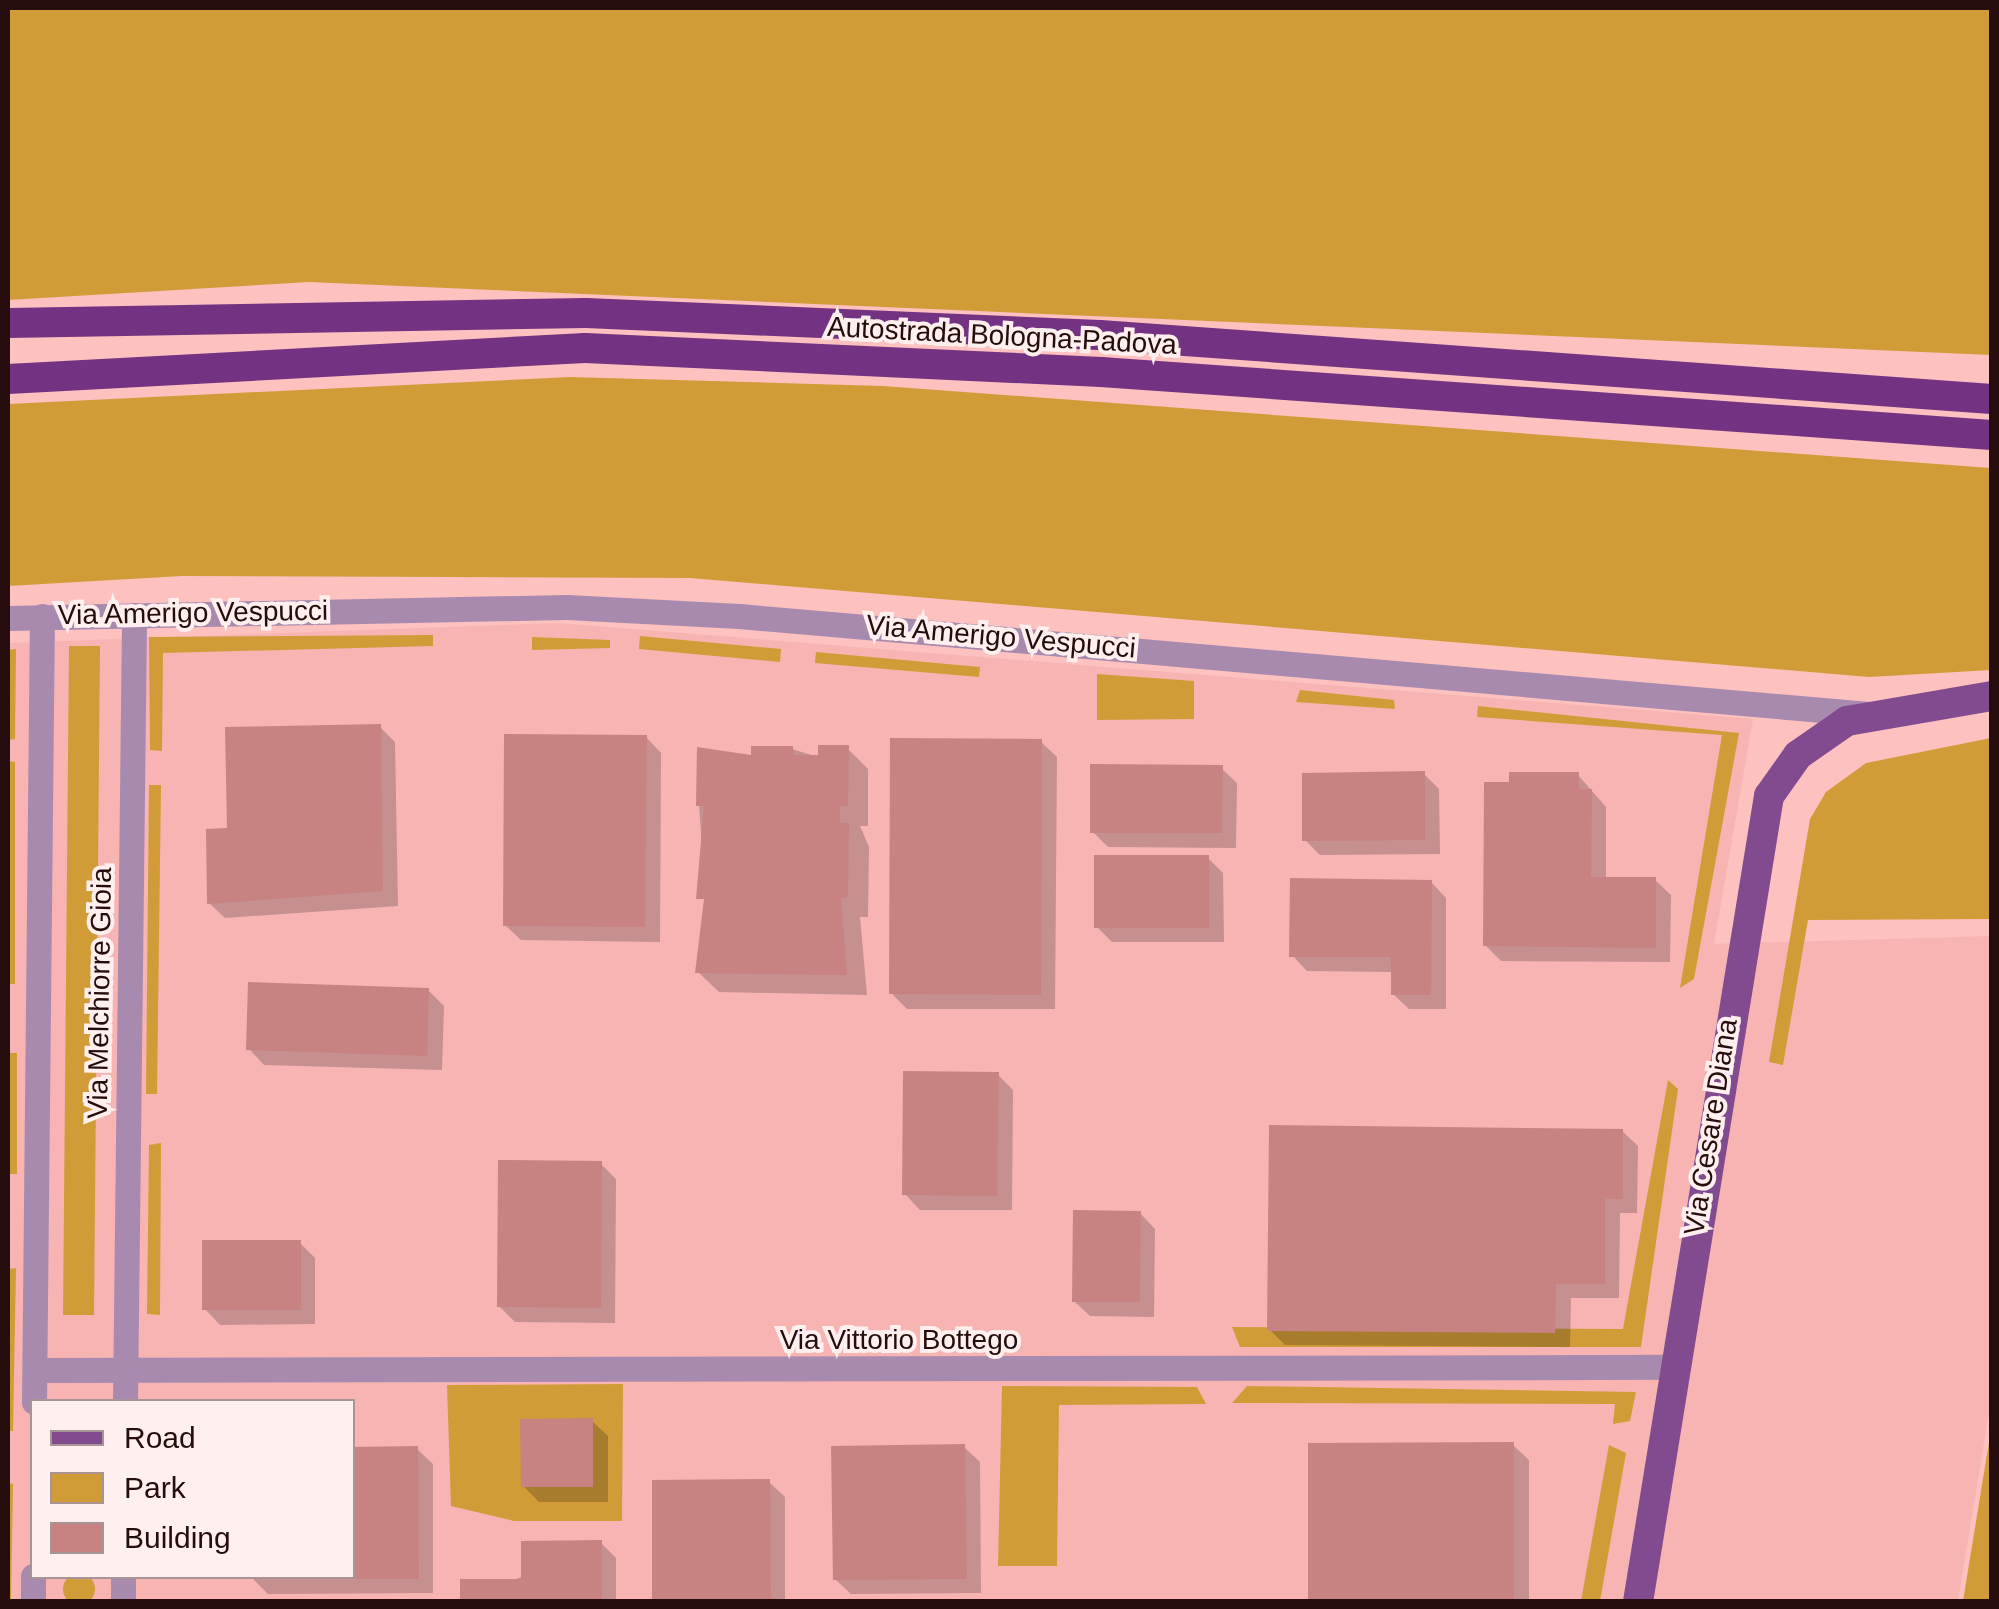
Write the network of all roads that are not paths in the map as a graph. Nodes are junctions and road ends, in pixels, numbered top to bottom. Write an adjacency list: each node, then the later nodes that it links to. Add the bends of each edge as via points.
1 (8, 323): 3 (highway, Autostrada Bologna-Padova, via 626,314 1100,335)
2 (8, 378): 4 (highway, Autostrada Bologna-Padova, via 585,348 1101,372)
3 (1992, 399)
4 (1992, 435)
5 (134, 615): 6 (street, Via Amerigo Vespucci); 9 (street, Via Amerigo Vespucci, via 567,607 739,616); 12 (street, Via Melchiorre Gioia)
6 (42, 616): 7 (street, Via Amerigo Vespucci); 11 (street)
7 (8, 618)
8 (1992, 696): 9 (main road, Via Amerigo Vespucci)
9 (1879, 715): 10 (main road, Via Cesare Diana, via 1847,721 1798,754 1761,820)
10 (1672, 1367): 12 (street, Via Vittorio Bottego); 15 (main road, Via Cesare Diana)
11 (35, 1370): 12 (street); 13 (street)
12 (126, 1373): 14 (street, Via Melchiorre Gioia)
13 (34, 1399)
14 (125, 1399)
15 (1638, 1602)

